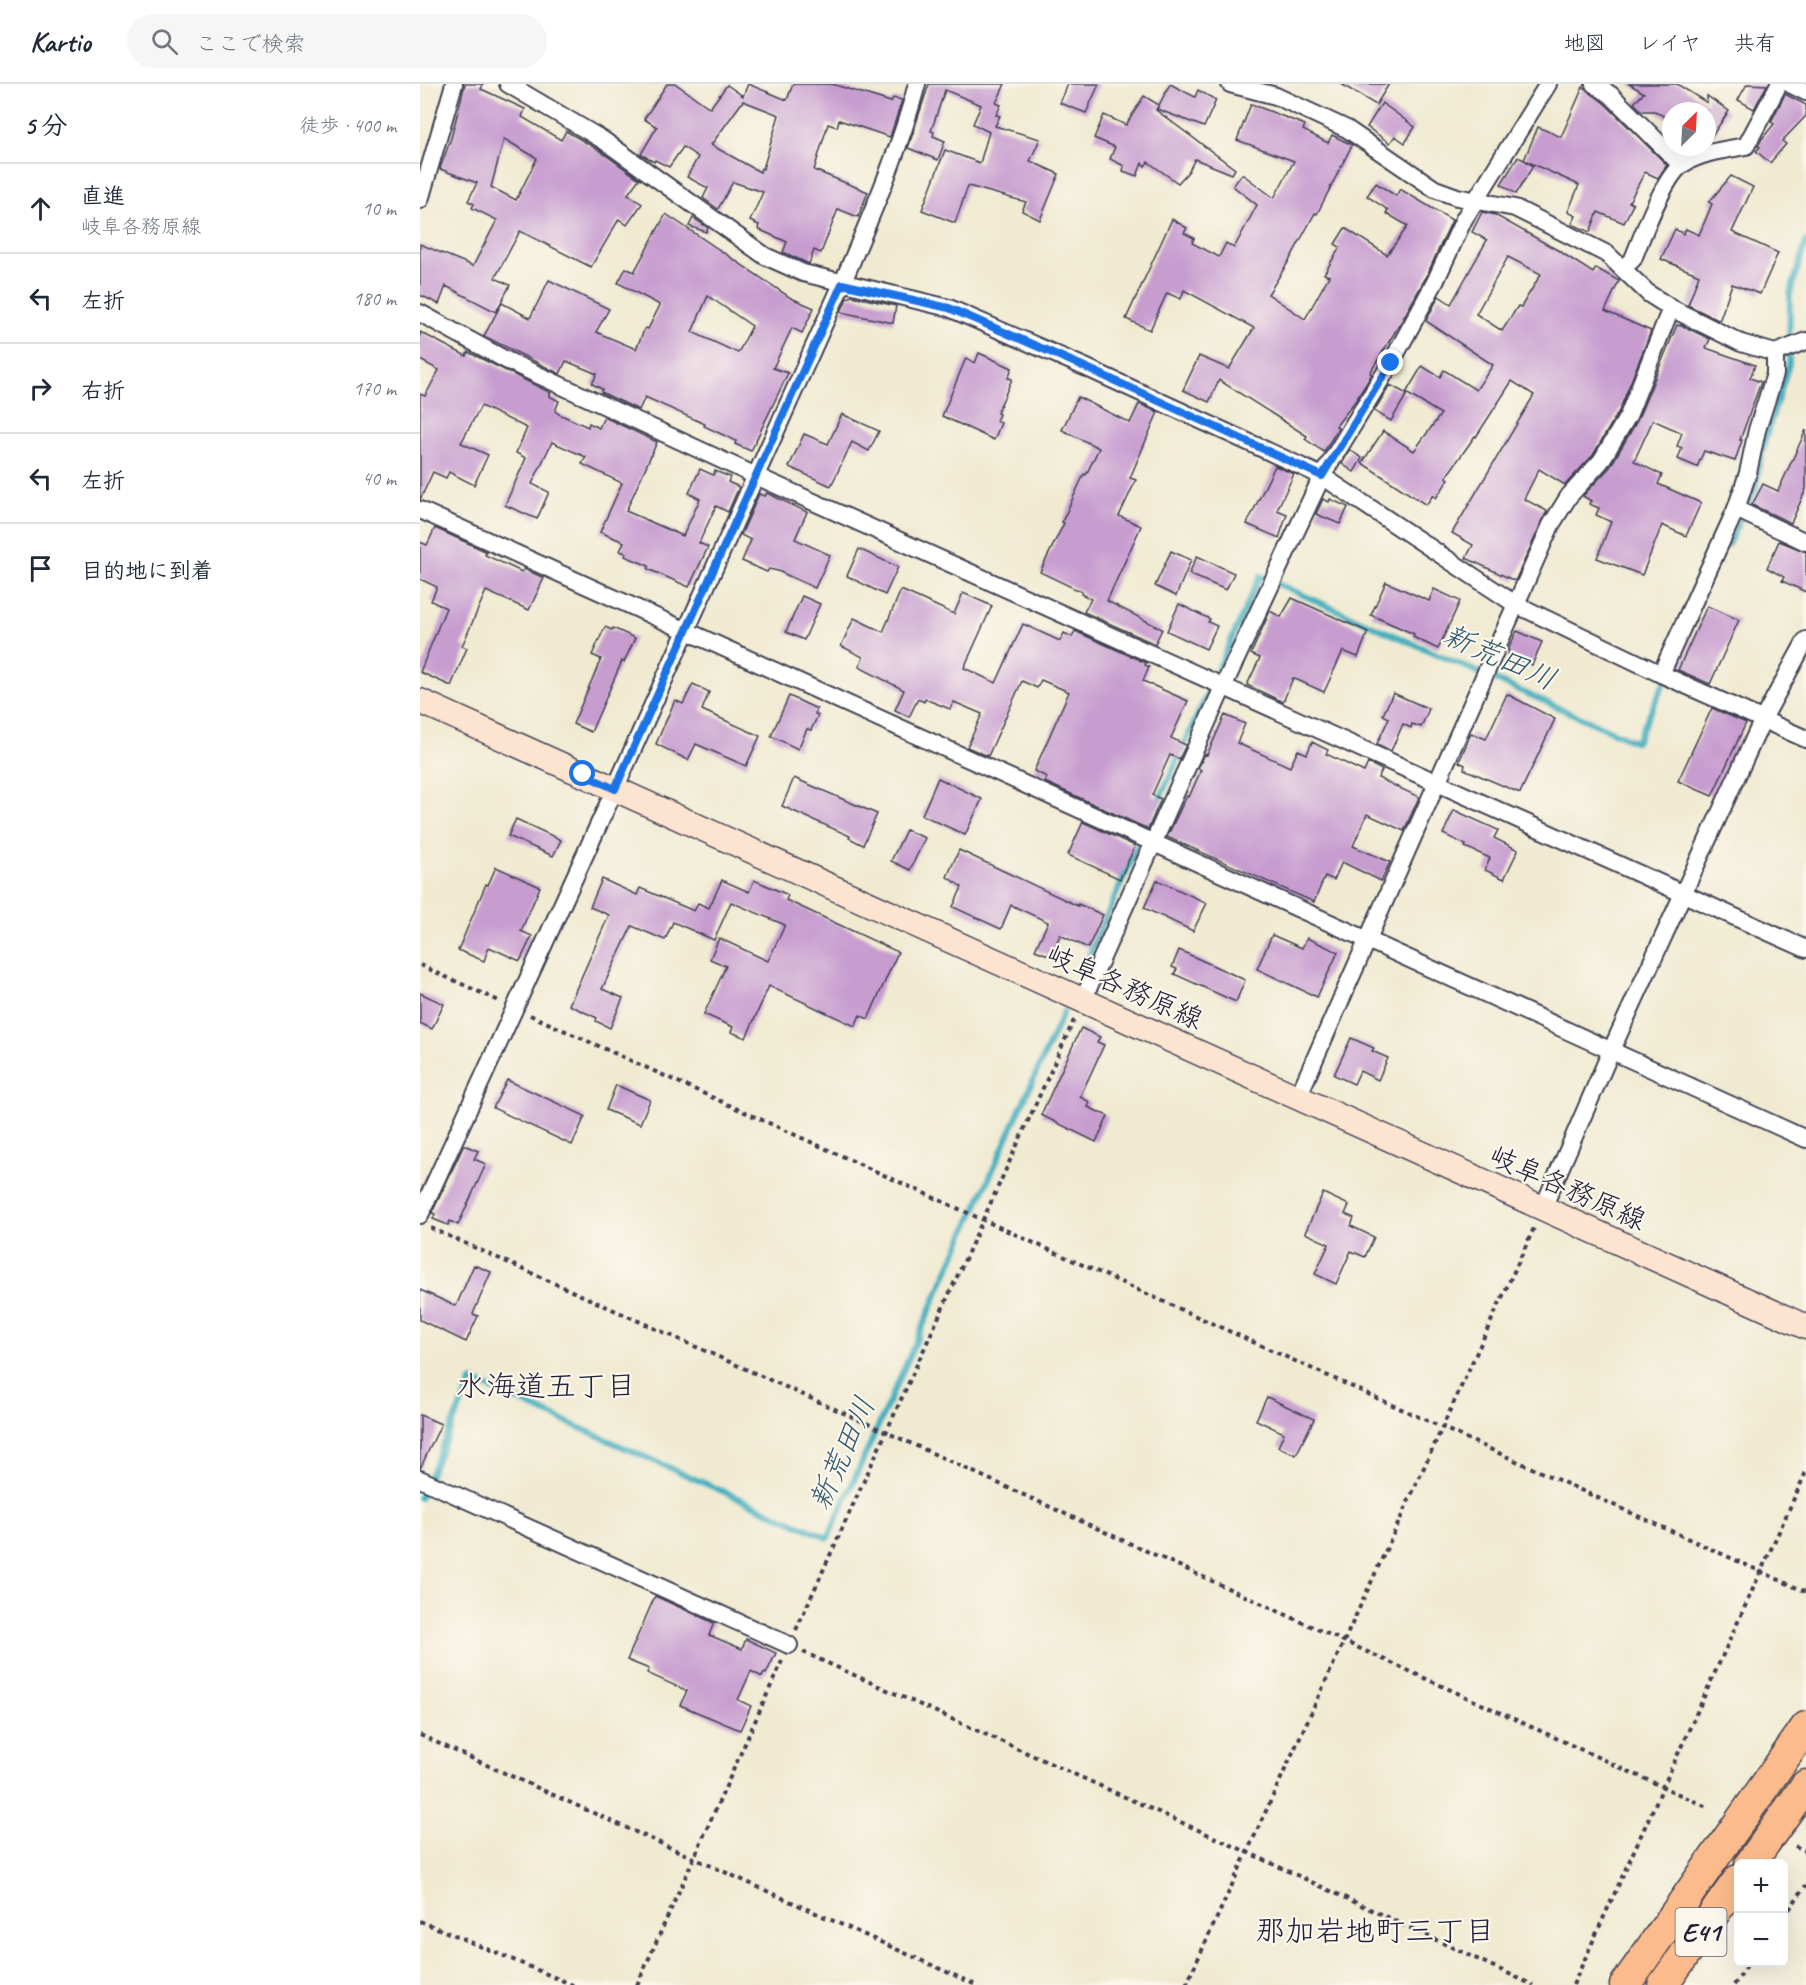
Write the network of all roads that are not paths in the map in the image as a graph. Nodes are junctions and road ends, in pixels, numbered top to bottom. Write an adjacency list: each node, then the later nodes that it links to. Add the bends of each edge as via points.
1 (454, 84): 12 (street)
2 (508, 84): 15 (street, via 603,140 765,256)
3 (917, 84): 15 (street, via 909,117)
4 (1230, 84): 9 (street)
5 (1548, 84): 13 (street)
6 (1594, 84): 11 (street, via 1611,95)
7 (1779, 84): 11 (street, via 1746,146 1707,153)
8 (1790, 84): 10 (street)
9 (1279, 90): 13 (street, via 1347,129 1435,189)
10 (1806, 92)
11 (1681, 165): 14 (street, via 1668,181 1633,259)
12 (420, 200)
13 (1476, 200): 14 (street, via 1515,208 1607,254); 20 (street, via 1391,363)
14 (1623, 268): 16 (street, via 1649,294)
15 (842, 284): 20 (street, via 949,308); 21 (street)
16 (1671, 308): 19 (street, via 1741,343); 25 (street, via 1628,416 1601,461 1569,496 1551,525)
17 (420, 313): 21 (street, via 506,360)
18 (1804, 341): 19 (street)
19 (1776, 353): 23 (street, via 1775,374)
20 (1322, 476): 25 (street); 29 (street)
21 (756, 477): 26 (street); 29 (street)
22 (420, 510): 26 (street)
23 (1736, 510): 24 (street); 28 (street)
24 (1806, 542)
25 (1515, 604): 28 (street); 33 (street)
26 (685, 632): 34 (street); 35 (street)
27 (1806, 640): 31 (street)
28 (1662, 674): 31 (street)
29 (1222, 687): 33 (street); 35 (street)
30 (420, 700): 34 (main road, 岐阜各務原線)
31 (1763, 719): 32 (street); 36 (street)
32 (1806, 739)
33 (1437, 784): 36 (street); 37 (street)
34 (615, 789): 39 (main road, 岐阜各務原線); 44 (street)
35 (1153, 842): 37 (street); 39 (street)
36 (1682, 894): 38 (street); 40 (street)
37 (1366, 939): 40 (street); 41 (street)
38 (1806, 949)
39 (1083, 1000): 41 (main road, 岐阜各務原線)
40 (1611, 1051): 42 (street); 43 (street)
41 (1298, 1097): 43 (main road, 岐阜各務原線)
42 (1806, 1138)
43 (1543, 1208): 45 (main road, 岐阜各務原線)
44 (420, 1215)
45 (1806, 1327)
46 (420, 1479): 47 (street)
47 (789, 1646)
48 (1806, 1727): 52 (highway, E41)
49 (1806, 1785): 50 (highway)
50 (1753, 1859)
51 (1734, 1886): 53 (highway, E41)
52 (1624, 1985)
53 (1663, 1985)

